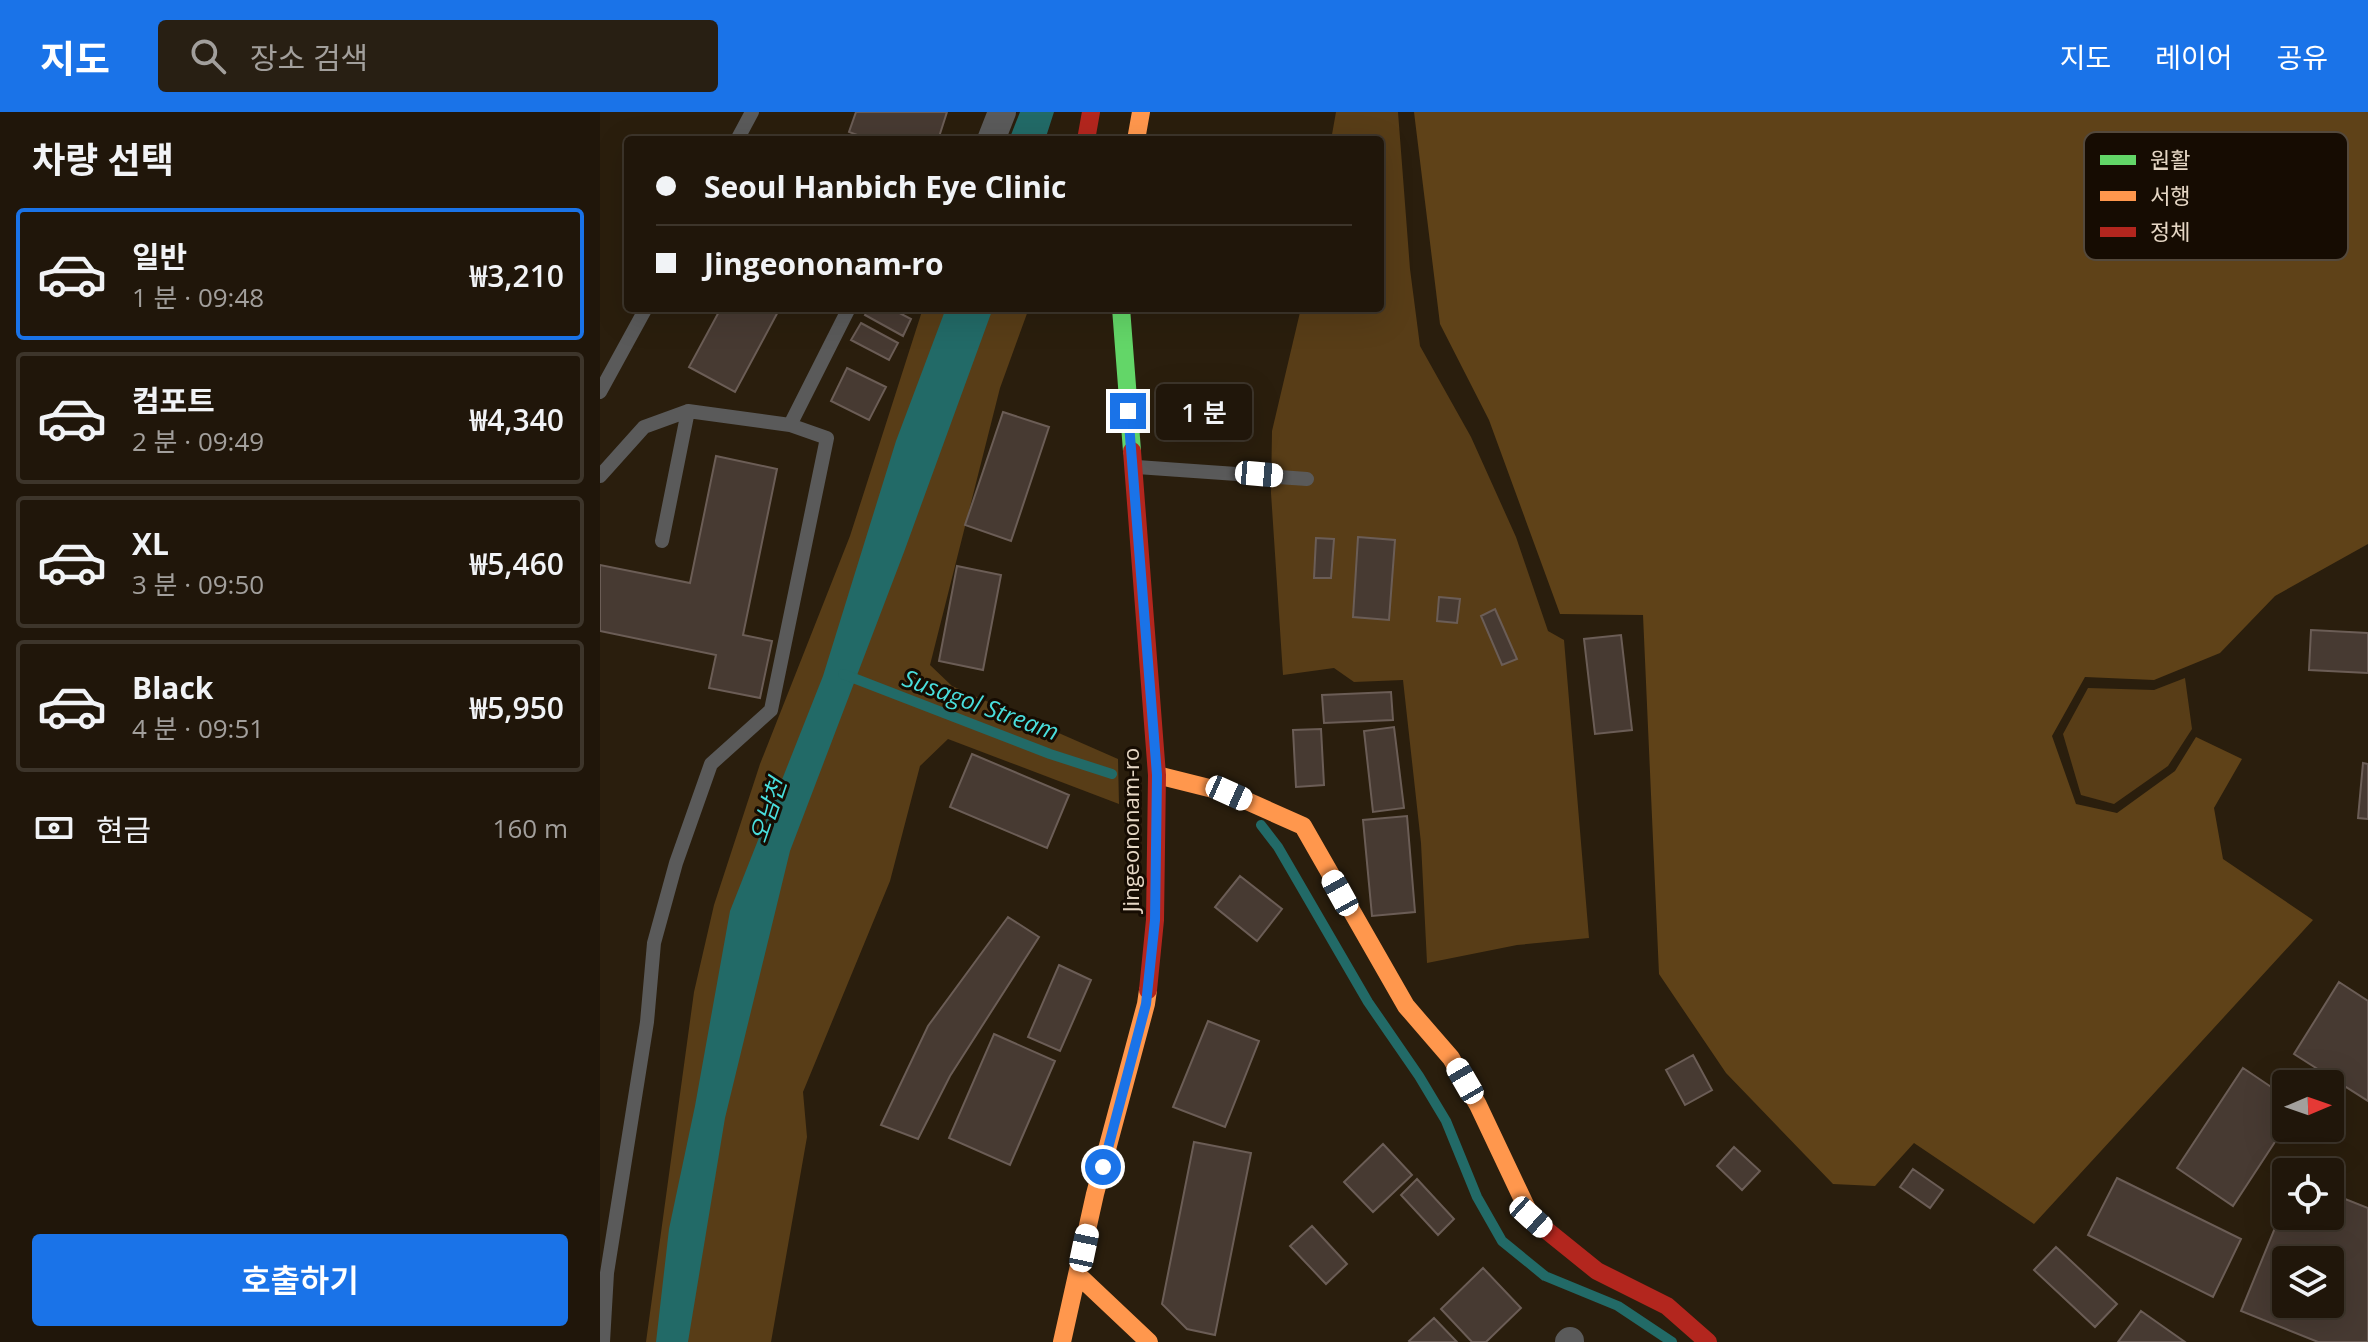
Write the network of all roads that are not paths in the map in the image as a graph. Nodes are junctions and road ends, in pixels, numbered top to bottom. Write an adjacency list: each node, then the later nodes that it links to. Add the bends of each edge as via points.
1 (752, 112): 5 (lane)
2 (1002, 112): 6 (street)
3 (1091, 112): 7 (main road)
4 (1141, 112): 8 (main road)
5 (739, 136)
6 (993, 136)
7 (1087, 136)
8 (1137, 136)
9 (644, 312): 12 (lane)
10 (847, 312): 14 (lane)
11 (1121, 312): 15 (main road, Jingeononam-ro)
12 (600, 392)
13 (688, 411): 14 (lane); 16 (lane, via 644,427); 18 (lane)
14 (790, 425): 21 (lane, via 827,438 771,710 711,764 654,943 647,1022 607,1273)
15 (1133, 466): 17 (lane); 19 (main road, Jingeononam-ro)
16 (600, 476)
17 (1307, 479)
18 (662, 541)
19 (1157, 775): 20 (main road, Jingeononam-ro, via 1155,920 1146,1004); 24 (main road, via 1229,793 1303,826 1406,1006 1451,1058 1531,1217 1597,1271 1667,1306)
20 (1078, 1275): 22 (main road, Jingeononam-ro); 23 (main road)
21 (603, 1342)
22 (1062, 1342)
23 (1149, 1342)
24 (1708, 1342)

